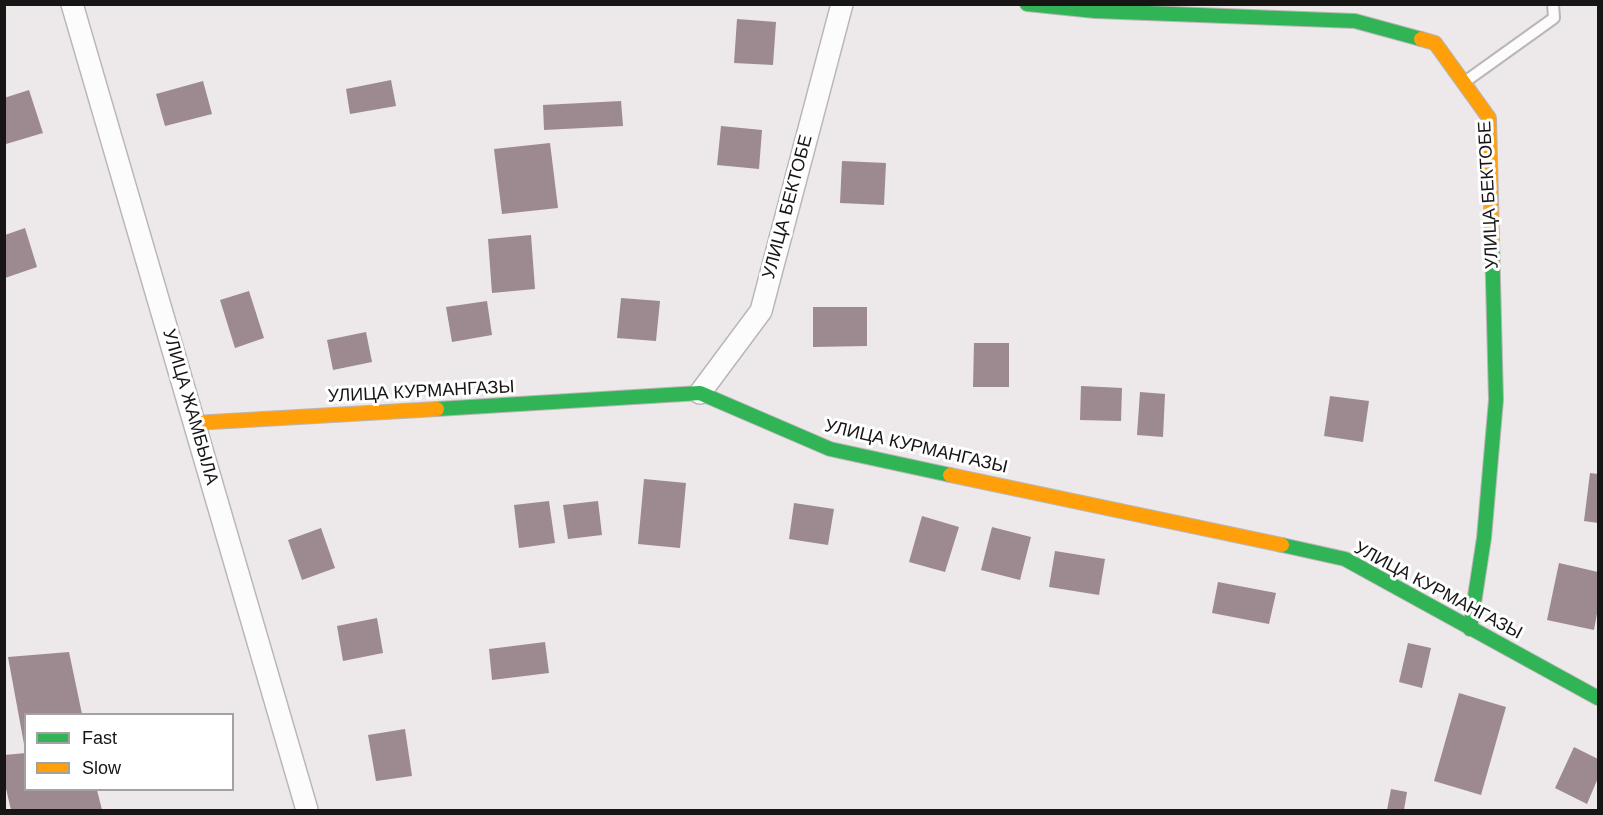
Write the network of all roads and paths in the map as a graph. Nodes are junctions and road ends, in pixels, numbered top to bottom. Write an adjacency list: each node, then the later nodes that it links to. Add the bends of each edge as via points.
1 (72, 4): 7 (street, УЛИЦА ЖАМБЫЛА)
2 (842, 4): 6 (street, УЛИЦА БЕКТОБЕ, via 761,311)
3 (1027, 4): 5 (street, УЛИЦА БЕКТОБЕ, via 1095,11 1355,21 1435,43)
4 (1553, 4): 5 (lane, via 1554,18)
5 (1463, 83): 8 (street, УЛИЦА БЕКТОБЕ, via 1489,118 1496,400 1484,538)
6 (700, 393): 7 (street, УЛИЦА КУРМАНГАЗЫ); 8 (street, УЛИЦА КУРМАНГАЗЫ, via 830,449 1345,560)
7 (194, 423): 10 (street, УЛИЦА ЖАМБЫЛА)
8 (1470, 629): 9 (street, УЛИЦА КУРМАНГАЗЫ)
9 (1599, 698)
10 (307, 810)

